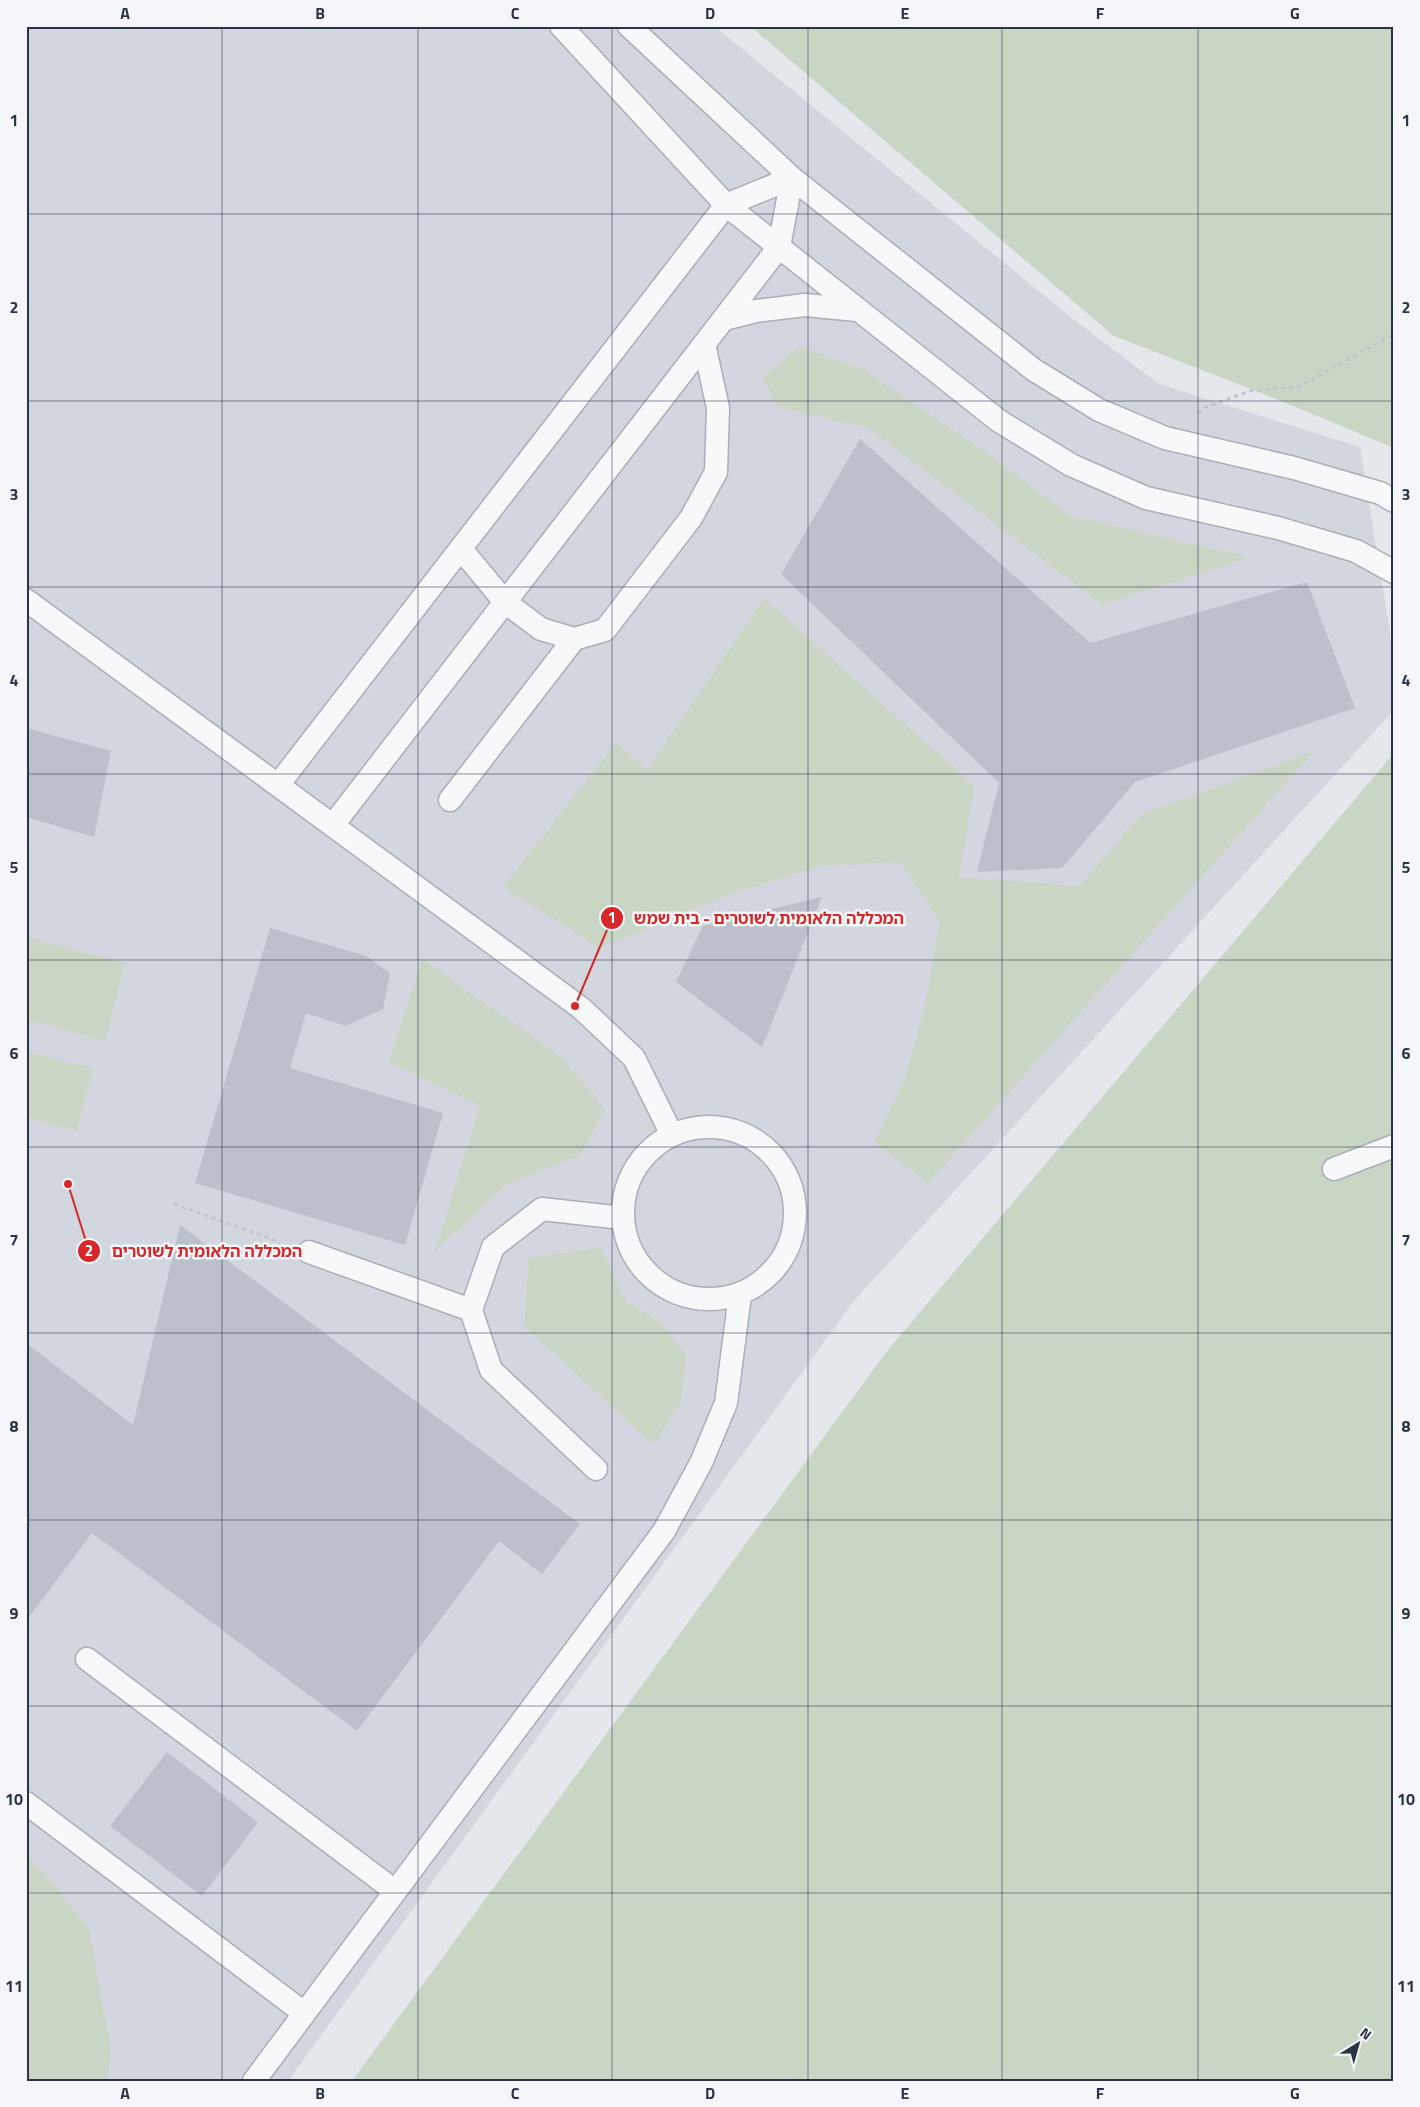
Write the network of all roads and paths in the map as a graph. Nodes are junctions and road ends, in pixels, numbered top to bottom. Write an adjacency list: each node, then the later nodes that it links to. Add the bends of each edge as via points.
1 (561, 26): 4 (lane)
2 (629, 26): 3 (lane)
3 (792, 178): 4 (lane); 5 (lane); 10 (lane, via 1034,370 1099,410)
4 (726, 205): 5 (lane); 12 (lane)
5 (779, 247): 6 (lane); 7 (lane)
6 (857, 310): 7 (lane, via 805,305); 13 (lane, via 999,421 1071,465 1146,498 1278,528 1356,551)
7 (724, 319): 9 (lane)
8 (1394, 334): 10 (path, via 1298,387 1250,391 1206,407)
9 (704, 344): 15 (lane); 16 (lane, via 718,408 716,472 691,518 605,630)
10 (1165, 438): 11 (lane, via 1294,468)
11 (1394, 501)
12 (460, 549): 15 (lane); 17 (lane)
13 (1394, 572)
14 (26, 600): 17 (lane)
15 (505, 602): 16 (lane, via 541,630); 19 (lane)
16 (574, 639): 18 (lane)
17 (278, 785): 19 (lane)
18 (450, 800)
19 (333, 826): 20 (lane, via 581,1008 634,1058)
20 (672, 1135): 26 (lane, via 648,1152 630,1177); 28 (lane, via 690,1129 719,1128 748,1136 772,1154 789,1180 796,1210 795,1227 785,1256 766,1279)
21 (1394, 1135): 23 (lane)
22 (1394, 1146): 23 (lane)
23 (1368, 1154): 24 (lane)
24 (1334, 1169)
25 (174, 1204): 27 (path)
26 (622, 1218): 28 (lane, via 630,1248 646,1273 671,1291 710,1300); 29 (lane, via 542,1209 493,1247)
27 (309, 1252): 29 (lane)
28 (740, 1295): 33 (lane, via 726,1403 701,1464 664,1531)
29 (471, 1310): 30 (lane, via 491,1370)
30 (596, 1469)
31 (87, 1659): 33 (lane)
32 (26, 1803): 34 (lane)
33 (395, 1891): 34 (lane)
34 (304, 2013): 35 (lane)
35 (254, 2081)
36 (793, 2081): 37 (path, via 795,2078)
37 (798, 2081)

